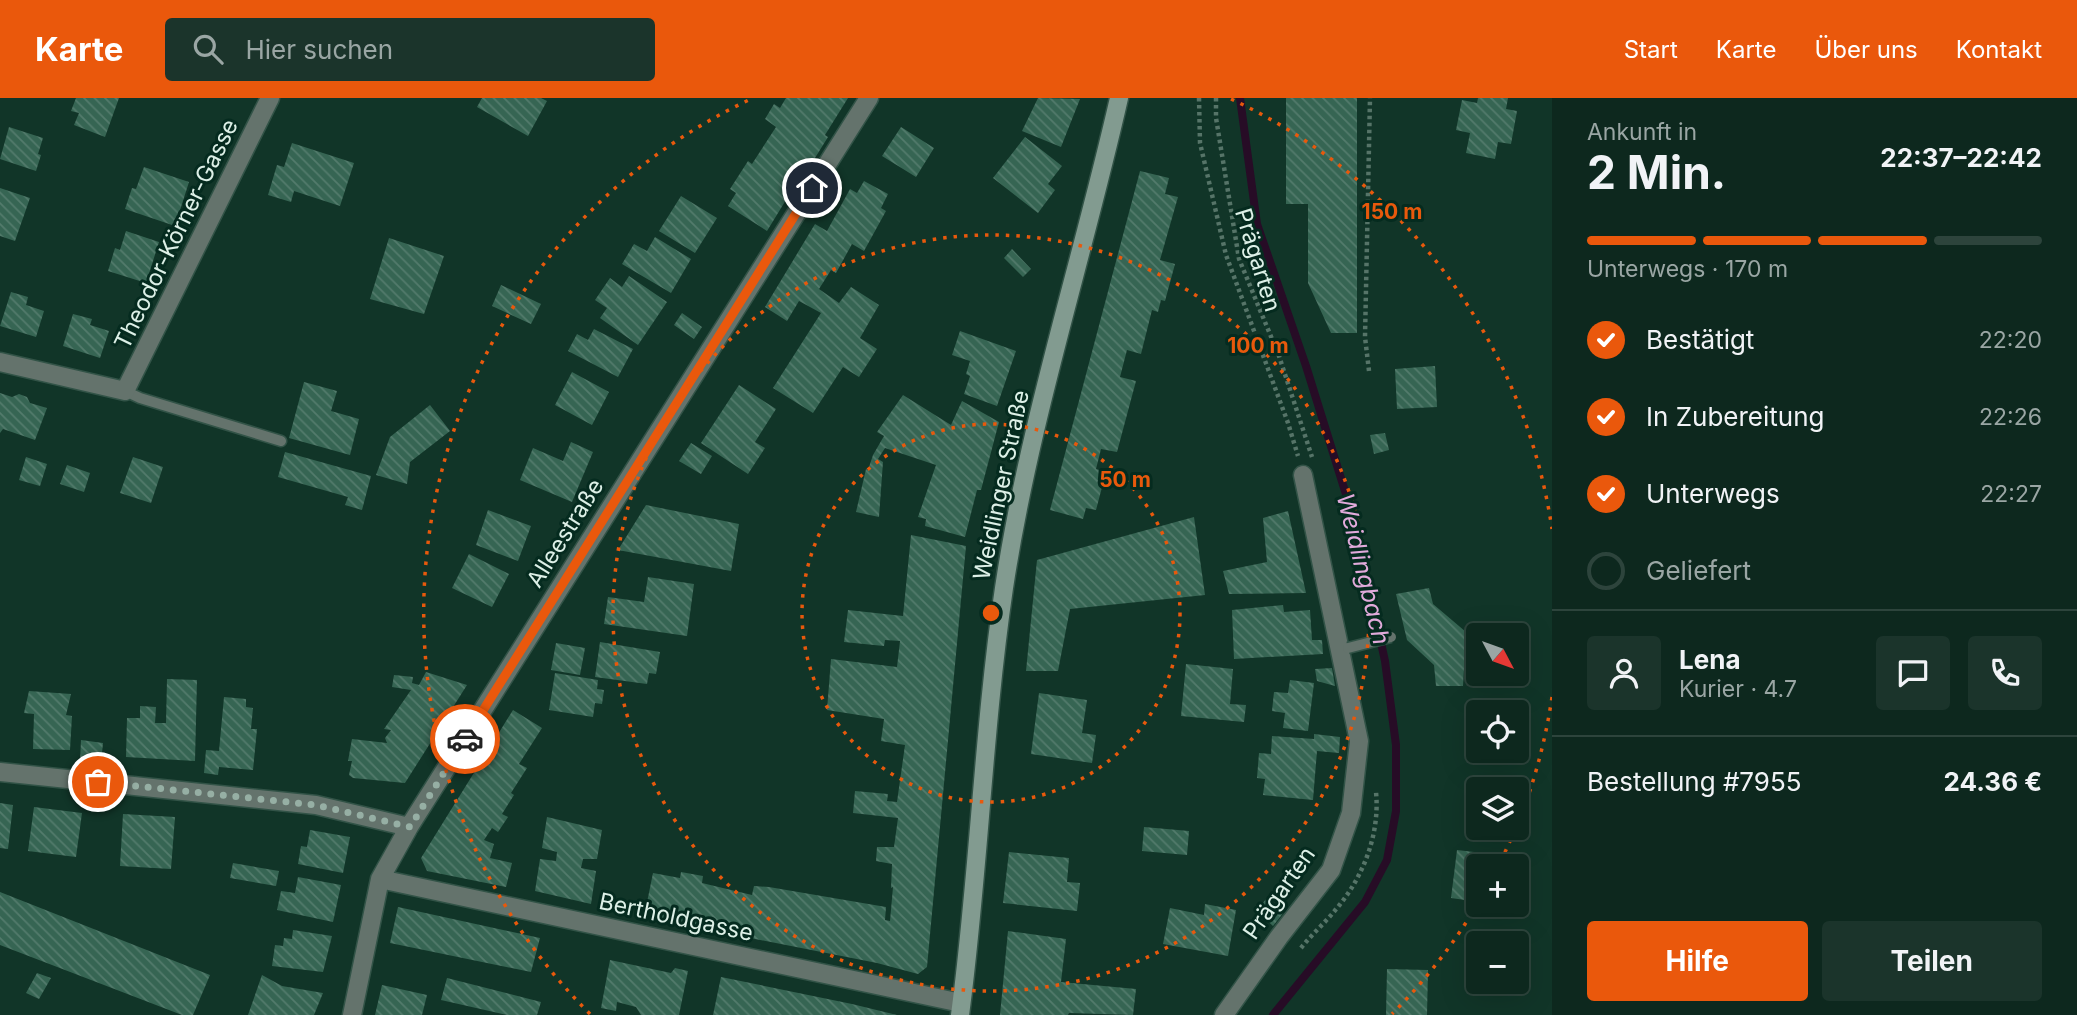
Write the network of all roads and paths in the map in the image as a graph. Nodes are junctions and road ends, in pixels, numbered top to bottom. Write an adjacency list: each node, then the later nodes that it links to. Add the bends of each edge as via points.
1 (270, 98): 8 (street, Theodor-Körner-Gasse)
2 (869, 98): 14 (street, Alleestraße)
3 (1119, 98): 16 (main road, Weidlinger Straße, via 1014,528 992,685)
4 (1199, 98): 10 (path, Prägarten, via 1200,143 1226,255)
5 (1370, 98): 7 (path, via 1365,324)
6 (0, 362): 8 (street)
7 (1369, 370)
8 (125, 391): 9 (lane)
9 (281, 442)
10 (1303, 475): 12 (street, Prägarten)
11 (1391, 637): 12 (lane, bridge)
12 (1344, 648): 18 (street, Prägarten, via 1359,741 1351,813 1331,870)
13 (0, 772): 14 (street, via 316,805)
14 (410, 827): 15 (street, Alleestraße)
15 (380, 880): 16 (street, Bertholdgasse); 17 (street, Alleestraße)
16 (961, 1009)
17 (352, 1015)
18 (1224, 1015)

